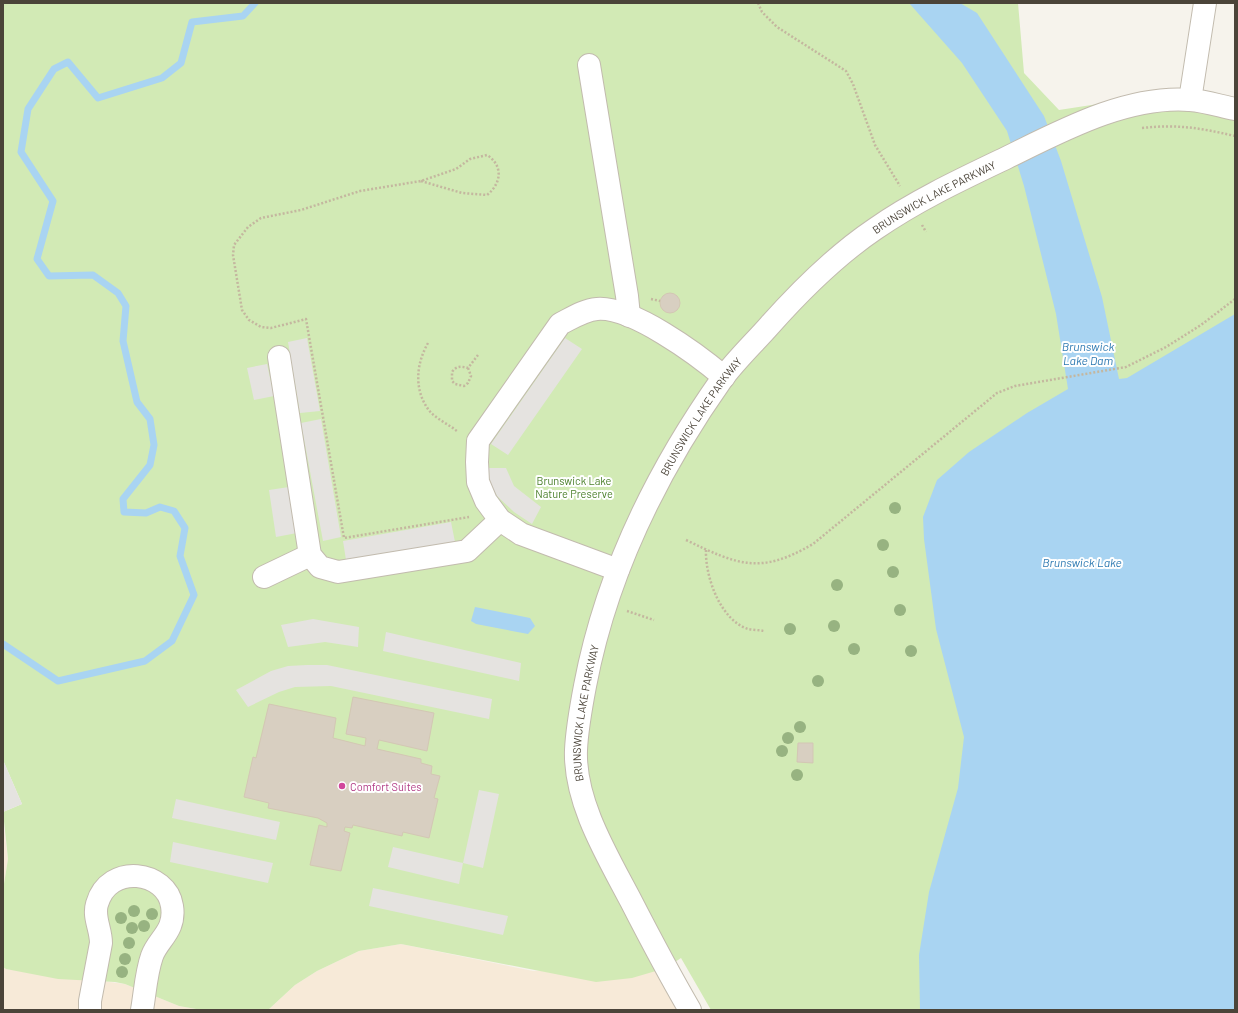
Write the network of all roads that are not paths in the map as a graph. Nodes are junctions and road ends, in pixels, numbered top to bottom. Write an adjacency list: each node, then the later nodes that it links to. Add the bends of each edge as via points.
1 (1205, 3): 3 (street)
2 (589, 65): 5 (street)
3 (1190, 100): 4 (street, BRUNSWICK LAKE PARKWAY); 7 (street, BRUNSWICK LAKE PARKWAY, via 1129,106 1062,130 912,207 875,229 799,293)
4 (1235, 109)
5 (629, 316): 7 (street, via 667,336); 8 (street, via 613,310 597,309 560,324 478,441 478,482 486,501)
6 (279, 357): 9 (street)
7 (724, 377): 10 (street, BRUNSWICK LAKE PARKWAY, via 670,462 640,519)
8 (500, 520): 9 (street, via 467,551 338,572 320,567); 10 (street, via 521,534)
9 (310, 555): 11 (street)
10 (618, 570): 14 (street, BRUNSWICK LAKE PARKWAY, via 605,604 588,669 576,752 578,775 597,836)
11 (264, 577)
12 (90, 1010): 13 (street, via 101,942 96,919 97,904 103,889 112,880 132,876 152,880 159,885 172,906 167,935 152,955)
13 (142, 1010)
14 (690, 1010)

